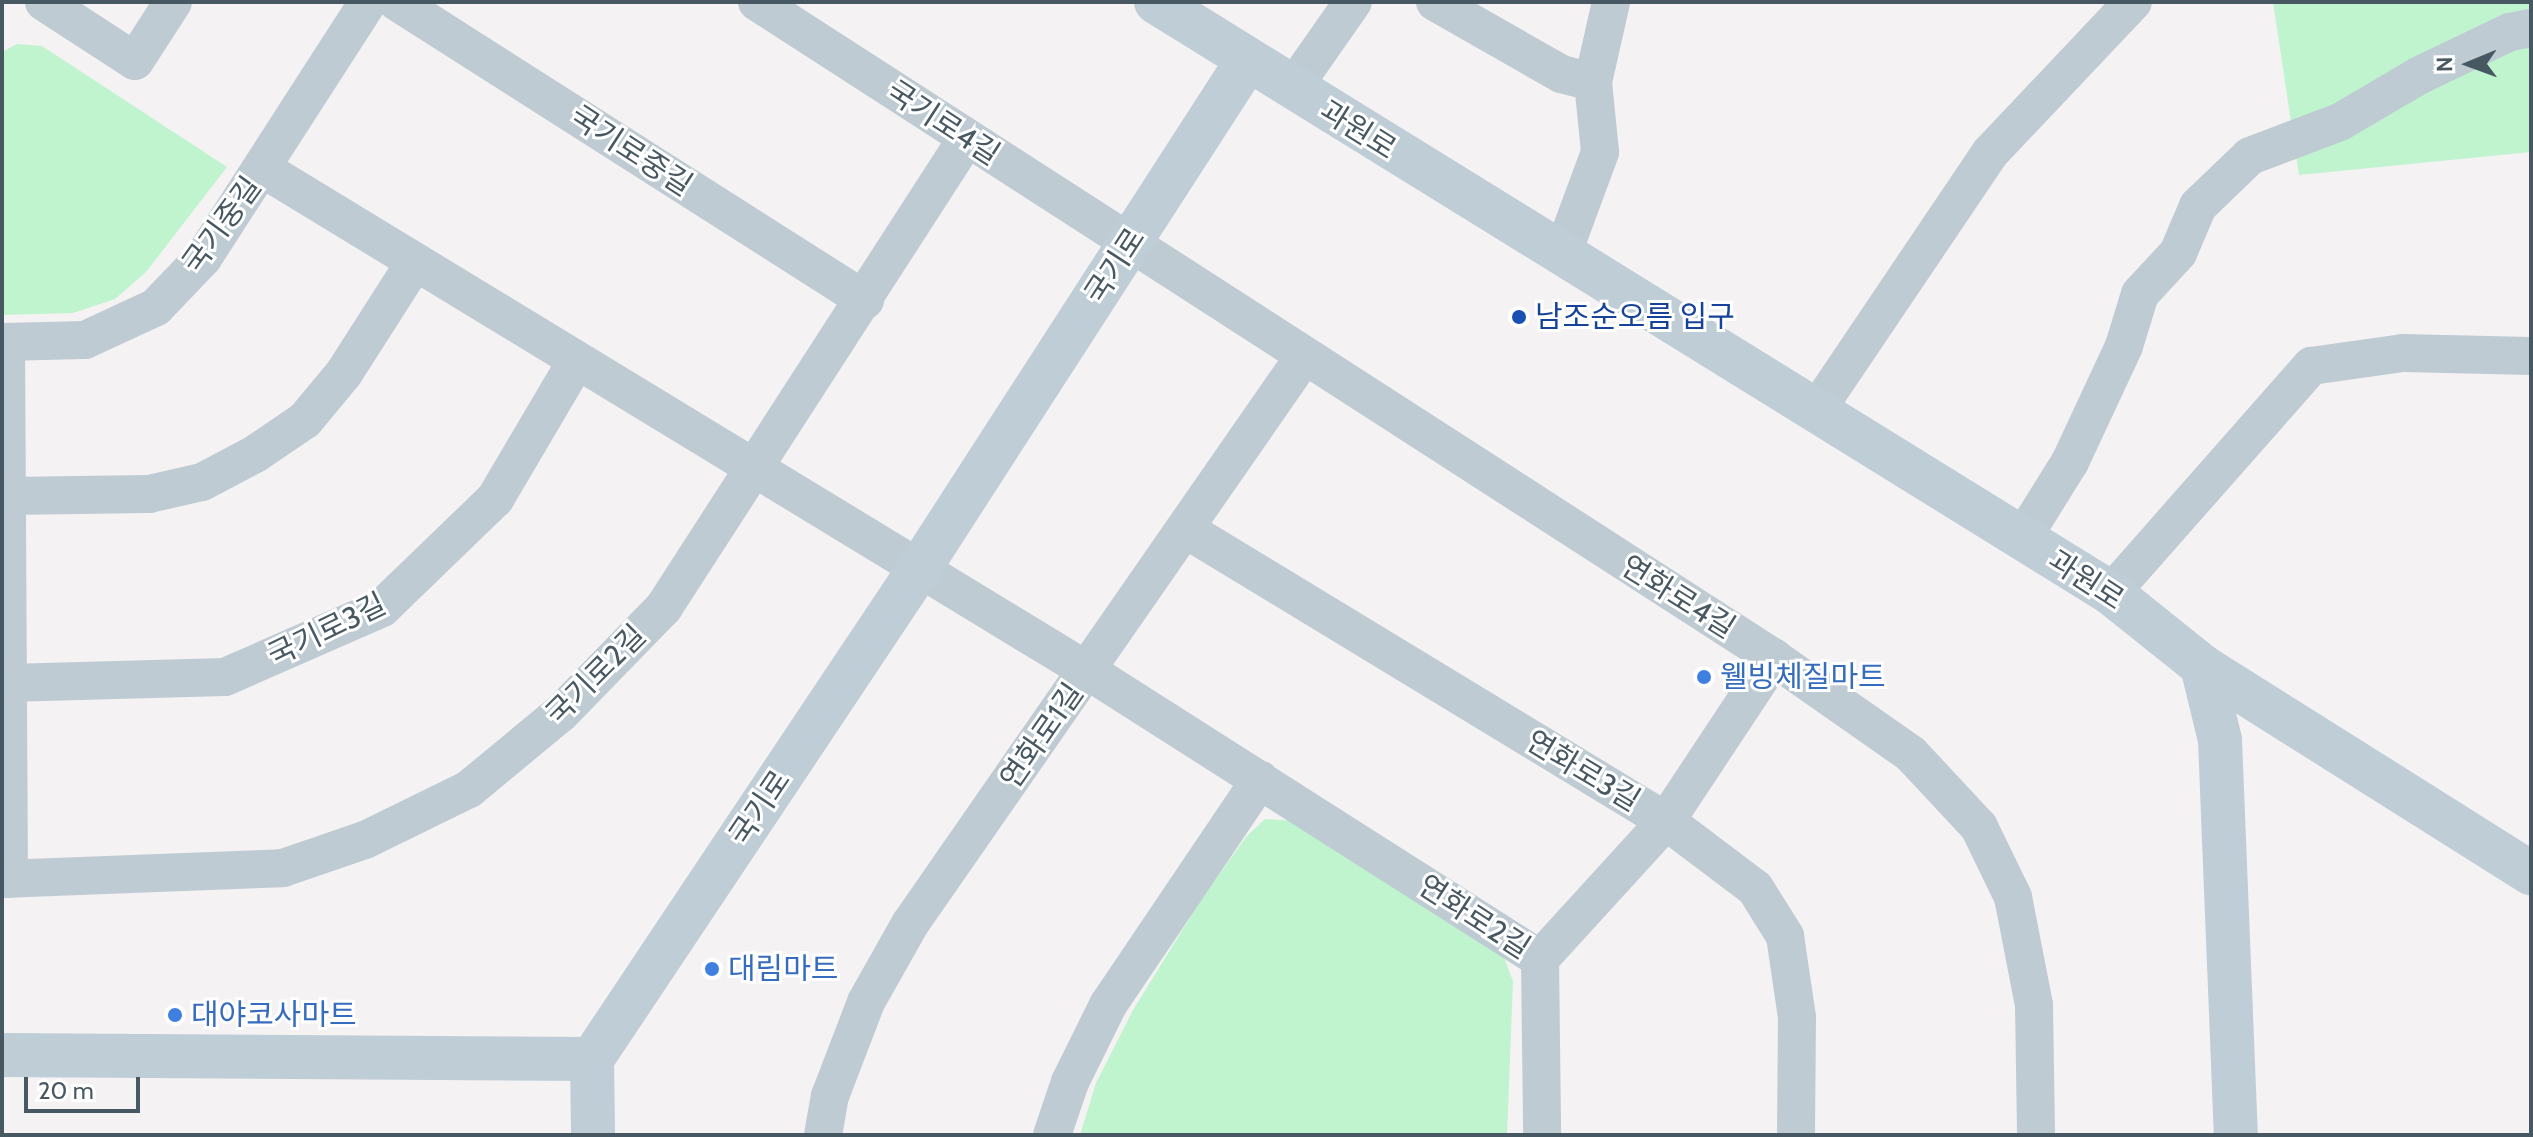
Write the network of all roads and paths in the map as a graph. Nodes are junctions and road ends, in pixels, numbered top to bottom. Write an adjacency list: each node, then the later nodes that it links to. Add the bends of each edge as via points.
1 (44, 2): 2 (street, via 135,61)
2 (173, 2)
3 (368, 2): 16 (street, 국기중길)
4 (397, 2): 20 (street, 국기로중길)
5 (757, 2): 15 (street, 국기로4길)
6 (1156, 2): 12 (main road, 과원로)
7 (1353, 2): 14 (street)
8 (1435, 2): 13 (street, via 1561,74)
9 (1611, 2): 13 (street)
10 (2133, 2): 25 (street, via 1990,153)
11 (2531, 28): 29 (street, via 2510,32 2418,76 2340,122 2250,156 2198,206 2178,253 2140,294 2124,346 2070,462)
12 (1247, 61): 14 (main road, 과원로); 17 (main road, 국기로)
13 (1593, 82): 18 (street, via 1600,152)
14 (1292, 89): 18 (main road, 과원로)
15 (967, 138): 17 (street, 국기로4길); 20 (street, 국기로2길)
16 (263, 169): 19 (street); 21 (street, 국기중길, via 203,258 156,307 85,340)
17 (1130, 244): 23 (street, 연화로4길); 30 (main road, 국기로)
18 (1562, 255): 25 (main road, 과원로)
19 (415, 262): 24 (street); 27 (street, via 344,373 305,420 255,454 202,482 149,494)
20 (865, 300): 26 (street, 국기로2길)
21 (4, 342): 27 (street)
22 (2531, 356): 31 (street, via 2403,353 2311,366)
23 (1303, 358): 28 (street, 연화로1길); 32 (street, 연화로4길)
24 (577, 360): 26 (street); 35 (street, 국기로3길, via 495,499 382,608 225,677)
25 (1816, 411): 29 (main road, 과원로)
26 (755, 468): 30 (street); 39 (street, 국기로2길, via 664,607 561,713 469,789 365,840 283,868)
27 (7, 496): 35 (street)
28 (1185, 529): 34 (street, 연화로1길); 37 (street, 연화로3길)
29 (2022, 539): 31 (main road, 과원로)
30 (919, 569): 34 (street, 연화로2길); 42 (main road, 국기로)
31 (2111, 593): 33 (main road, 과원로)
32 (1774, 658): 37 (street); 48 (street, 연화로4길, via 1911,754 1979,827 2013,897 2034,1005)
33 (2202, 666): 38 (main road, 과원로); 49 (main road, via 2220,740)
34 (1088, 671): 36 (street, 연화로2길); 44 (street, 연화로1길, via 910,924 866,1002 830,1096)
35 (8, 683): 39 (street)
36 (1260, 780): 40 (street, 연화로2길); 45 (street, via 1108,1005 1070,1082)
37 (1666, 821): 40 (street); 47 (street, 연화로3길, via 1755,888 1785,936 1797,1017)
38 (2531, 873)
39 (6, 879)
40 (1540, 959): 46 (street, 연화로2길)
41 (2, 1055): 42 (main road)
42 (592, 1059): 43 (main road)
43 (593, 1135)
44 (823, 1135)
45 (1052, 1135)
46 (1542, 1135)
47 (1796, 1135)
48 (2036, 1135)
49 (2236, 1135)

